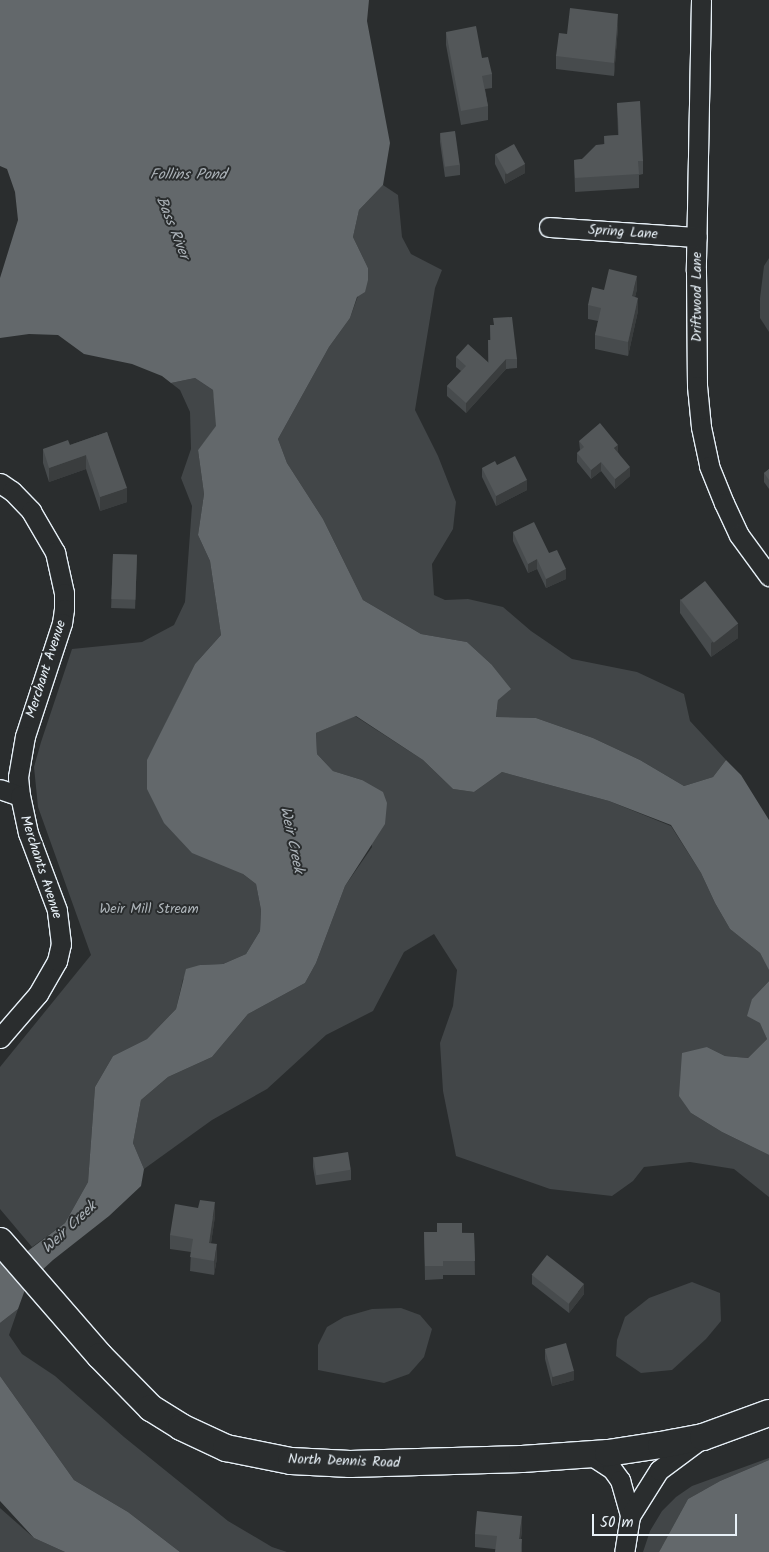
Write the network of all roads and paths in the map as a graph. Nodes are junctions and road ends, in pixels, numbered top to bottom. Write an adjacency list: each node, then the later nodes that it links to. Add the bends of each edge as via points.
1 (701, 0): 3 (street, Driftwood Lane)
2 (549, 227): 3 (street, Spring Lane)
3 (697, 237): 5 (street, Driftwood Lane, via 697,386 709,466 739,535)
4 (0, 483): 7 (street, Merchant Avenue, via 12,491 44,531 56,552 64,593 62,623 25,736 18,777)
5 (769, 576)
6 (0, 789): 7 (street)
7 (20, 796): 8 (street, Merchants Avenue, via 28,833 57,910 61,944 57,961 38,994)
8 (0, 1038)
9 (2, 1243): 12 (main road, North Dennis Road, via 100,1356 151,1408 181,1427 226,1448 291,1461 350,1464)
10 (769, 1413): 11 (main road, North Dennis Road)
11 (703, 1437): 12 (main road, North Dennis Road); 13 (street, via 659,1470)
12 (589, 1454): 13 (street, via 612,1470 620,1480)
13 (630, 1516): 14 (street)
14 (624, 1552)

